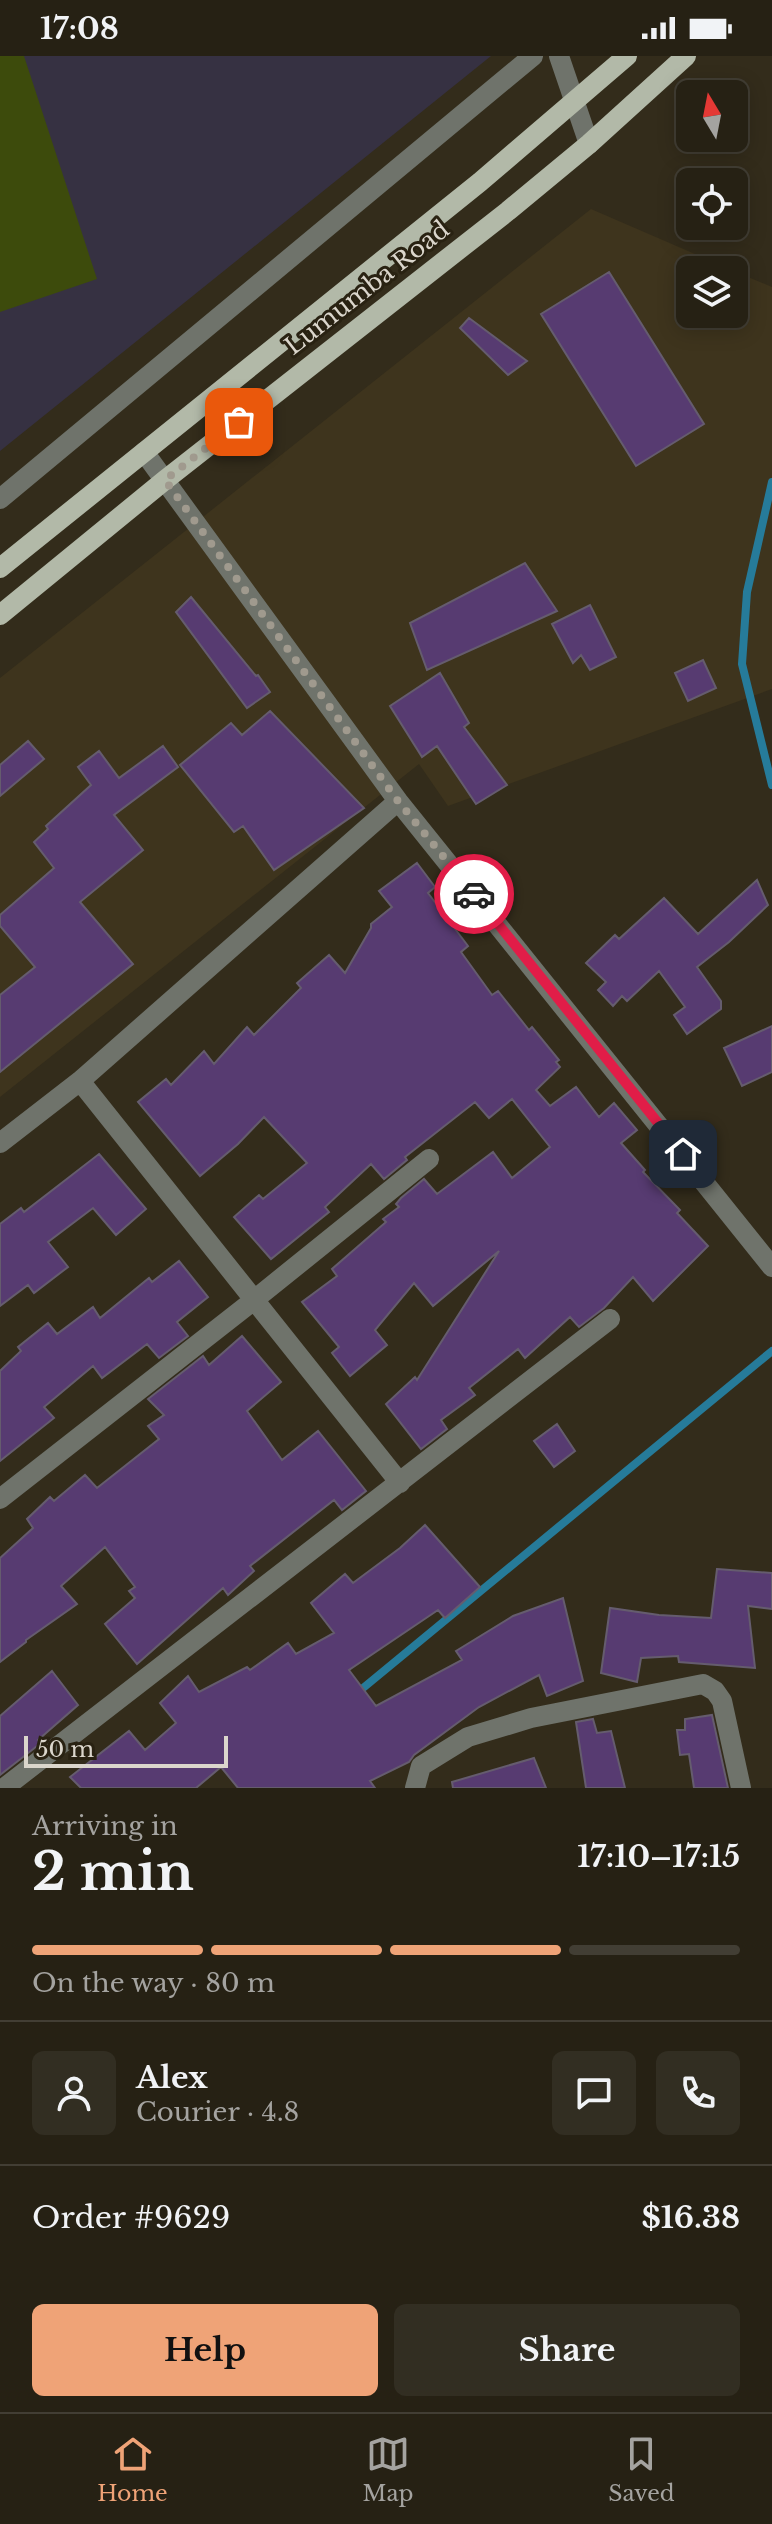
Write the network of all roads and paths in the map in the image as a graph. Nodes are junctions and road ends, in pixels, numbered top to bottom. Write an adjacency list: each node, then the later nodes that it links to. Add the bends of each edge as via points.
1 (533, 56): 9 (street)
2 (559, 56): 5 (street)
3 (627, 56): 5 (main road, Lumumba Road)
4 (686, 56): 6 (main road, Lumumba Road)
5 (576, 101): 6 (street); 7 (main road, Lumumba Road)
6 (589, 144): 8 (main road, Lumumba Road)
7 (144, 452): 8 (street); 10 (main road, Lumumba Road)
8 (165, 480): 11 (main road, Lumumba Road); 12 (street)
9 (0, 499)
10 (0, 568)
11 (0, 615)
12 (398, 801): 13 (street); 16 (street)
13 (80, 1081): 14 (street); 17 (street)
14 (0, 1143)
15 (429, 1159): 17 (street)
16 (772, 1267)
17 (254, 1300): 19 (street); 20 (street)
18 (610, 1319): 19 (street)
19 (400, 1483): 21 (street)
20 (0, 1499)
21 (4, 1788)
22 (415, 1788): 23 (street, via 421,1766 468,1737 531,1718 703,1684 722,1701)
23 (741, 1788)

